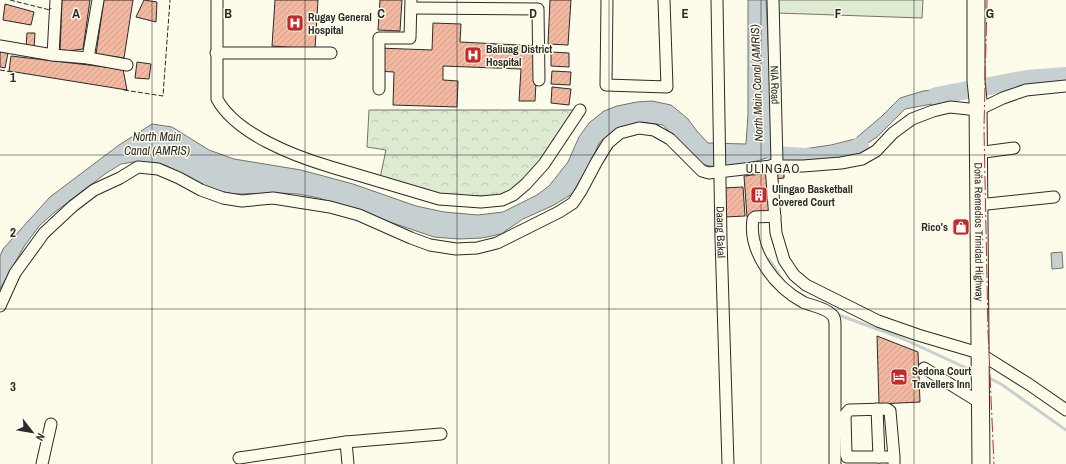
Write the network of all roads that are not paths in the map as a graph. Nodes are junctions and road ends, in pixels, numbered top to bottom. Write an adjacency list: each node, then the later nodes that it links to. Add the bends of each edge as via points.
1 (56, 0): 13 (street)
2 (98, 0): 14 (street)
3 (217, 0): 11 (street)
4 (607, 0): 5 (street, via 606,85 668,87)
5 (664, 0)
6 (717, 0): 24 (street, Daang Bakal)
7 (773, 0): 23 (street, NIA Road)
8 (976, 0): 19 (highway, Doña Remedios Trinidad Highway)
9 (411, 4): 16 (street, via 538,9); 18 (street, via 410,38 379,38)
10 (0, 46): 13 (street)
11 (216, 53): 12 (street); 20 (street, via 217,99 230,118 244,128 278,147 315,162 439,199 481,202 502,200 513,195 544,164)
12 (331, 53)
13 (53, 56): 14 (street)
14 (88, 58): 15 (street)
15 (127, 65)
16 (539, 80)
17 (1066, 86): 19 (street, via 1026,90)
18 (379, 89)
19 (978, 105): 22 (highway, Doña Remedios Trinidad Highway); 23 (street, via 950,106 912,119 893,133 876,151 862,158 841,163 804,166)
20 (580, 110)
21 (1014, 148): 22 (street)
22 (977, 153): 26 (highway, Doña Remedios Trinidad Highway)
23 (775, 161): 24 (street); 27 (street, NIA Road)
24 (720, 169): 28 (street, via 710,173 702,170 670,139 654,130 639,128 620,134 608,143 573,203 497,243 477,248 456,249 430,245 359,215 330,207 273,198 223,198 158,169 138,167 94,190 44,233 15,273); 42 (street, Daang Bakal)
25 (1054, 198): 26 (street)
26 (978, 205): 29 (highway, Doña Remedios Trinidad Highway)
27 (775, 216): 29 (street, NIA Road, via 776,233 784,260 794,275 806,285 878,321); 43 (street, via 755,217 752,224 755,243 768,271 789,293 832,314 834,318)
28 (0, 306)
29 (979, 357): 31 (highway, Doña Remedios Trinidad Highway); 33 (street, NIA Road, via 1030,385)
30 (924, 368): 31 (street)
31 (979, 402): 44 (highway, Doña Remedios Trinidad Highway)
32 (878, 409): 37 (street); 37 (street, via 848,410 845,415 847,457); 39 (street, via 890,411)
33 (1066, 410)
34 (51, 424): 40 (street)
35 (441, 434): 36 (street)
36 (346, 442): 38 (street); 41 (street)
37 (879, 457): 39 (street)
38 (239, 458)
39 (894, 460)
40 (42, 464)
41 (348, 464)
42 (728, 464)
43 (835, 464)
44 (981, 464)

